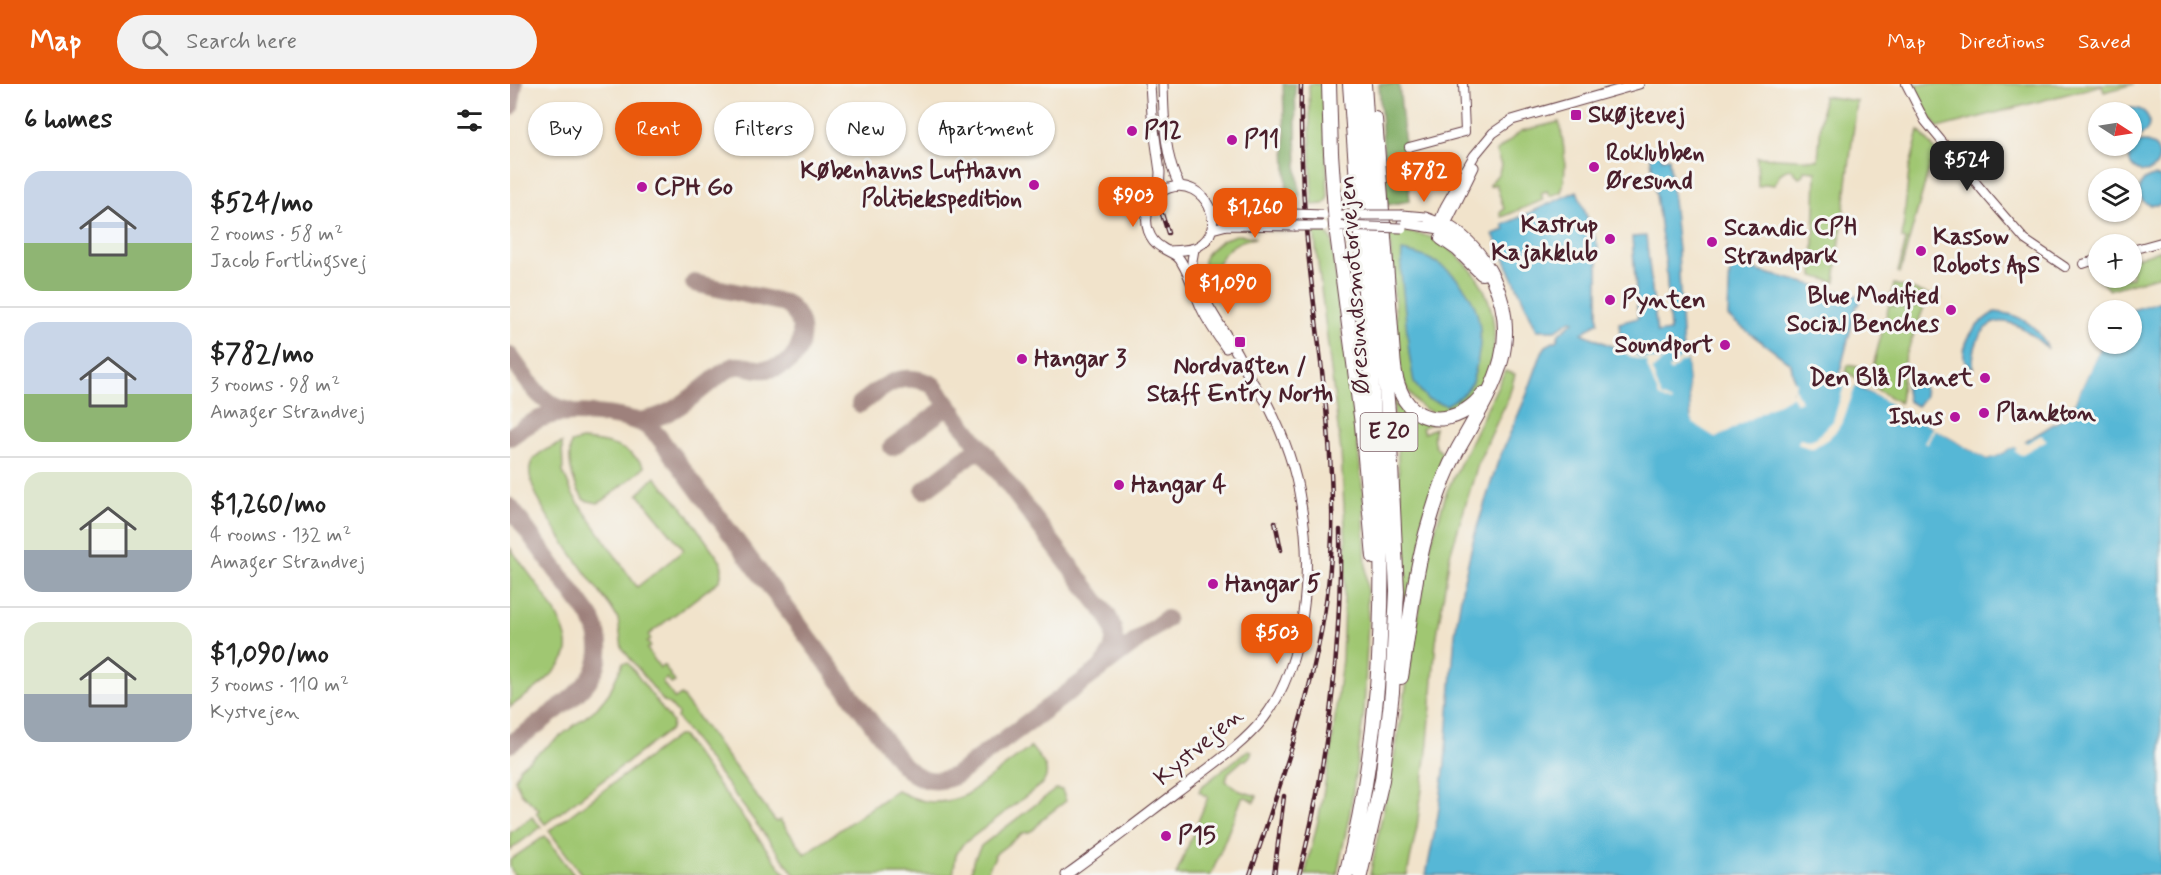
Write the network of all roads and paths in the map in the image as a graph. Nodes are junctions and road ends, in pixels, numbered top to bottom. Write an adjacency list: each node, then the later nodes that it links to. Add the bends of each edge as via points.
1 (1150, 84): 13 (street)
2 (1163, 84): 12 (street, via 1170,162)
3 (1329, 84): 15 (highway)
4 (1350, 84): 27 (highway, Øresundsmotorvejen / E 20, via 1381,521 1382,629)
5 (1364, 84): 28 (highway, Øresundsmotorvejen / E 20, via 1396,540 1395,647)
6 (1373, 84): 18 (highway, via 1396,380 1411,407 1423,415 1442,419 1461,415 1480,399 1494,368 1499,333 1496,306 1485,279)
7 (1463, 84): 11 (street, via 1465,132)
8 (1639, 84): 10 (street)
9 (1906, 84): 25 (street, via 1925,121 2010,223 2025,240)
10 (1619, 87): 18 (street, via 1533,114 1509,129 1488,147 1472,169)
11 (1409, 147)
12 (1180, 186): 13 (street); 14 (street, via 1200,193)
13 (1159, 193): 22 (street, via 1146,215 1147,227 1154,242)
14 (1211, 210): 15 (street, bridge); 17 (street)
15 (1333, 220): 16 (street, bridge); 16 (street, bridge, via 1368,226); 17 (street, bridge, via 1294,226 1227,225); 27 (highway, via 1362,424 1375,565)
16 (1402, 222): 18 (street, via 1424,230); 18 (street, via 1425,217)
17 (1212, 229): 21 (street)
18 (1442, 229): 28 (highway, via 1459,233 1468,242 1494,282 1504,314 1504,351 1495,383 1447,470 1430,520)
19 (2161, 242): 20 (street)
20 (2142, 247)
21 (1194, 248): 22 (street); 26 (street, Kystvejen, via 1192,263 1201,290)
22 (1170, 251): 26 (street, Kystvejen, via 1179,256 1200,307)
23 (2088, 262): 24 (street)
24 (2083, 264)
25 (2065, 267)
26 (1245, 370): 29 (street, Kystvejen, via 1278,426 1301,504 1306,541 1305,580 1292,663 1276,700 1243,740)
27 (1373, 730): 30 (highway, Øresundsmotorvejen / E 20)
28 (1382, 780): 31 (highway, Øresundsmotorvejen / E 20)
29 (1066, 875)
30 (1346, 875)
31 (1360, 875)

